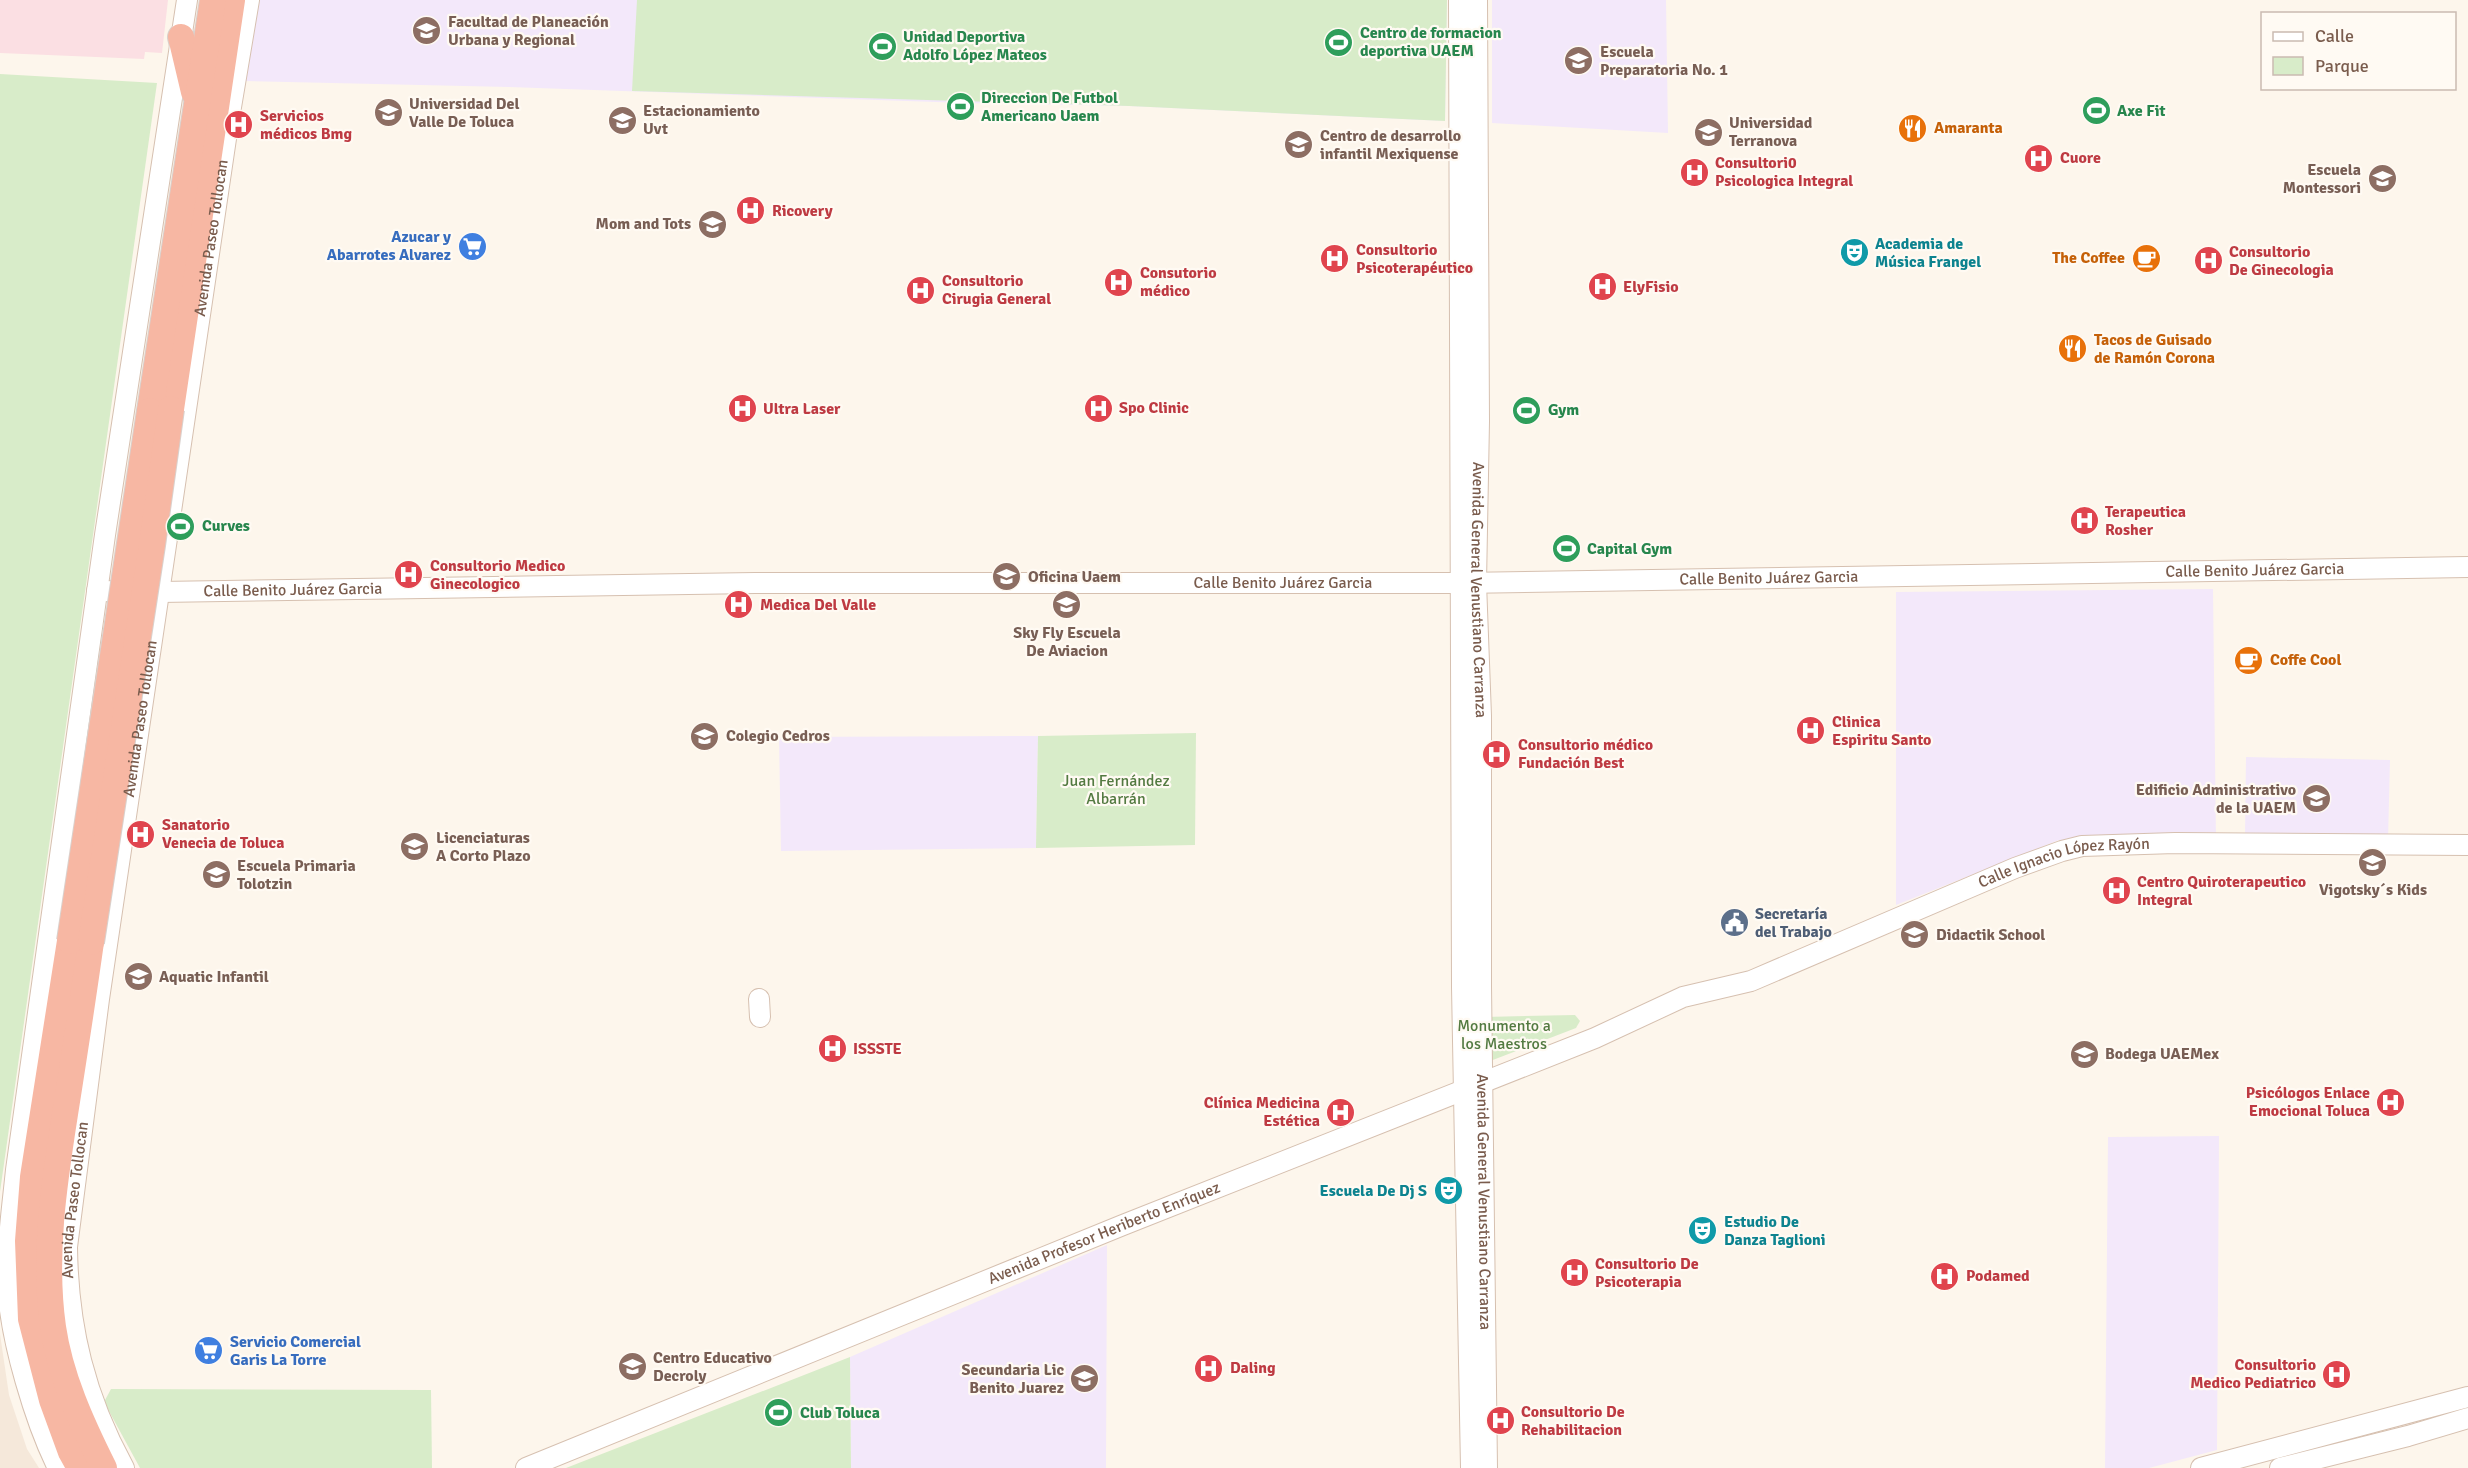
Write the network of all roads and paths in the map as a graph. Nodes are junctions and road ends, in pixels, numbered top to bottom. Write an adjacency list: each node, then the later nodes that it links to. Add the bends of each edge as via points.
1 (187, 0): 7 (main road)
2 (213, 0): 8 (highway, Avenida Paseo Tollocan)
3 (231, 0): 10 (highway, Avenida Paseo Tollocan)
4 (249, 0): 9 (main road, Avenida Paseo Tollocan)
5 (1459, 0): 15 (main road, Avenida General Venustiano Carranza)
6 (1477, 0): 15 (main road, Avenida General Venustiano Carranza, via 1479,421)
7 (181, 37): 8 (highway); 12 (main road)
8 (196, 104): 11 (highway, Avenida Paseo Tollocan)
9 (228, 125): 10 (highway); 13 (main road, Avenida Paseo Tollocan)
10 (208, 155): 11 (highway, Avenida Paseo Tollocan)
11 (160, 410): 19 (highway, Avenida Paseo Tollocan, bridge)
12 (105, 535): 13 (main road, via 117,554 127,558 144,558); 16 (main road)
13 (168, 544): 17 (main road, Avenida Paseo Tollocan)
14 (2468, 567): 15 (main road, Calle Benito Juárez Garcia)
15 (1469, 583): 17 (main road, Calle Benito Juárez Garcia, via 743,584); 21 (main road, Avenida General Venustiano Carranza, via 1480,716); 22 (main road, Avenida General Venustiano Carranza)
16 (97, 591): 17 (main road, Calle Benito Juárez Garcia); 26 (main road, via 16,1170)
17 (160, 592): 24 (main road, Avenida Paseo Tollocan)
18 (2468, 845): 20 (main road, Calle Ignacio López Rayón, via 2082,846 2015,868 1752,981)
19 (81, 942): 23 (highway, Avenida Paseo Tollocan); 25 (highway, Avenida Paseo Tollocan, via 33,1177)
20 (1683, 997): 21 (main road, Avenida Profesor Heriberto Enríquez, via 1595,1038)
21 (1484, 1081): 22 (main road, Avenida Profesor Heriberto Enríquez); 38 (main road, Avenida General Venustiano Carranza)
22 (1464, 1089): 36 (main road, Avenida Profesor Heriberto Enríquez); 37 (main road, Avenida General Venustiano Carranza)
23 (60, 1146): 24 (highway); 34 (highway, Avenida Paseo Tollocan, via 49,1276 53,1328 67,1380)
24 (73, 1191): 35 (main road, Avenida Paseo Tollocan, via 67,1284 73,1329 99,1417)
25 (27, 1241): 26 (highway); 27 (highway, Avenida Paseo Tollocan)
26 (8, 1286): 27 (highway); 32 (main road, via 20,1358 36,1415)
27 (31, 1319): 33 (highway, Avenida Paseo Tollocan, via 52,1400)
28 (2468, 1397): 29 (main road)
29 (2403, 1413): 31 (main road); 39 (main road)
30 (2468, 1418): 31 (main road)
31 (2408, 1436): 40 (main road)
32 (58, 1468)
33 (80, 1468)
34 (104, 1468)
35 (124, 1468)
36 (526, 1468)
37 (1471, 1468)
38 (1487, 1468)
39 (2201, 1468)
40 (2280, 1468)

